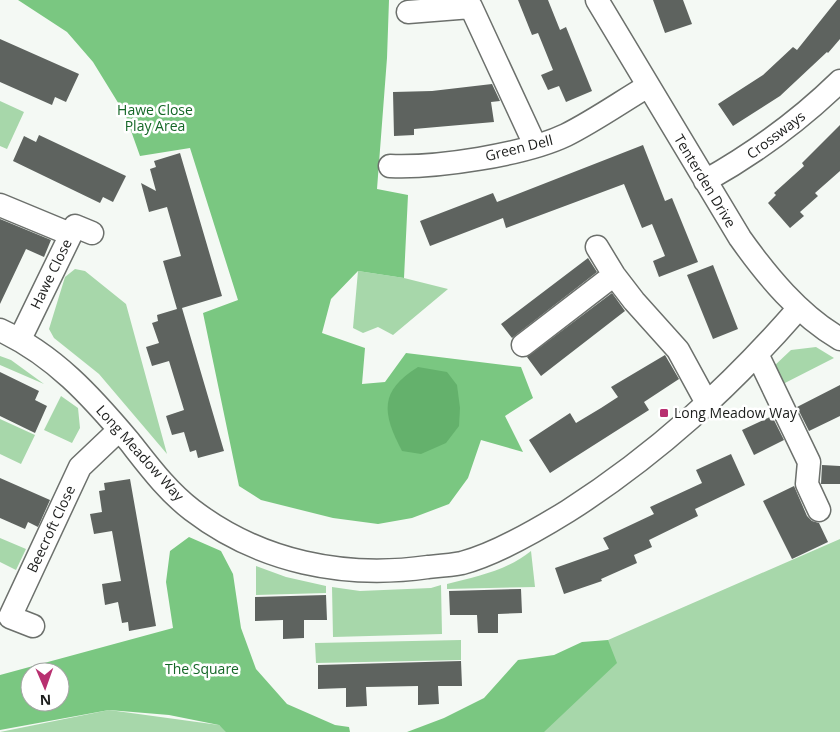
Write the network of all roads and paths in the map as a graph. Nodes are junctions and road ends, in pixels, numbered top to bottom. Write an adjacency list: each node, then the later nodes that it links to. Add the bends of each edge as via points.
1 (597, 0): 4 (street, Tenterden Drive)
2 (408, 12): 5 (street, via 470,7)
3 (840, 81): 7 (street, Crossways, via 773,139)
4 (648, 86): 5 (street, Green Dell, via 566,135); 7 (street, Tenterden Drive)
5 (535, 145): 6 (street, Green Dell)
6 (401, 171)
7 (705, 181): 11 (street, Tenterden Drive, via 762,270)
8 (0, 205): 12 (street, Hawe Close, via 81,234)
9 (597, 247): 10 (street)
10 (614, 275): 14 (street); 16 (street, via 678,350)
11 (800, 308): 13 (street, Tenterden Drive); 15 (street, Long Meadow Way)
12 (10, 335): 17 (street, Long Meadow Way, via 76,382)
13 (840, 339)
14 (524, 345)
15 (758, 356): 16 (street, Long Meadow Way); 18 (street, via 809,462 808,484)
16 (708, 404): 17 (street, Long Meadow Way, via 612,483 533,533 463,562 399,571 359,572 328,568 287,558 232,537 167,486)
17 (119, 430): 19 (street, Beecroft Close, via 80,467)
18 (819, 510)
19 (8, 598): 20 (street, Beecroft Close, via 10,617)
20 (33, 626)

